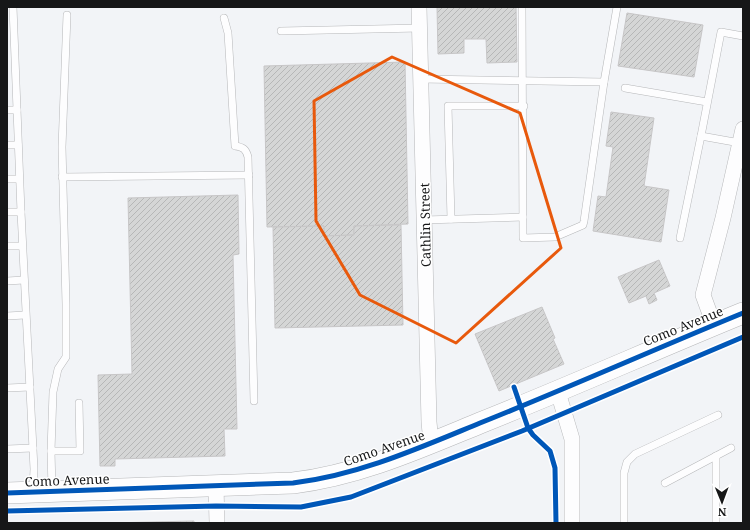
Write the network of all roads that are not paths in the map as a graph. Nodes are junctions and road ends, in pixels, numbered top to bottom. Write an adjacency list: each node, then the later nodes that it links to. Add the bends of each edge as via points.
1 (13, 7): 11 (lane)
2 (419, 7): 7 (street, Cathlin Street)
3 (522, 7): 13 (lane)
4 (617, 7): 14 (lane)
5 (67, 15): 25 (lane)
6 (224, 18): 24 (lane, via 228,33 235,146 246,151)
7 (420, 28): 8 (lane); 12 (street, Cathlin Street)
8 (281, 31)
9 (743, 36): 16 (lane, via 721,32)
10 (7, 77): 11 (lane)
11 (15, 77): 19 (lane)
12 (421, 79): 13 (lane); 32 (street, Cathlin Street)
13 (524, 82): 14 (lane); 17 (lane)
14 (604, 82): 30 (lane, via 583,225 555,237 523,238)
15 (626, 88): 16 (lane)
16 (707, 102): 20 (lane)
17 (524, 106): 30 (lane); 31 (lane, via 448,106)
18 (7, 110): 19 (lane)
19 (17, 110): 23 (lane)
20 (701, 136): 21 (lane); 33 (lane)
21 (742, 136): 41 (street, via 703,295)
22 (7, 145): 23 (lane)
23 (18, 145): 27 (lane)
24 (249, 175): 25 (lane); 45 (lane)
25 (62, 178): 52 (lane, via 66,357 58,369 53,392)
26 (7, 179): 27 (lane)
27 (19, 179): 29 (lane)
28 (7, 212): 29 (lane)
29 (20, 212): 35 (lane)
30 (523, 217): 31 (lane)
31 (451, 219): 32 (lane)
32 (424, 220): 48 (street, Cathlin Street)
33 (680, 238)
34 (7, 246): 35 (lane)
35 (22, 246): 36 (lane)
36 (24, 280): 37 (lane); 39 (lane)
37 (7, 281)
38 (743, 313): 41 (main road, Como Avenue)
39 (25, 315): 40 (lane); 42 (lane)
40 (7, 316)
41 (714, 325): 44 (main road, Como Avenue)
42 (30, 387): 43 (lane); 49 (lane)
43 (7, 388)
44 (558, 392): 48 (main road, Como Avenue); 59 (street, via 572,439)
45 (254, 401)
46 (79, 403): 52 (lane, via 80,451)
47 (718, 415): 60 (lane, via 635,454 627,462 624,473)
48 (431, 444): 55 (main road, Como Avenue, via 374,465 318,480)
49 (33, 448): 51 (lane); 56 (lane, via 34,469)
50 (731, 448): 53 (lane)
51 (7, 449)
52 (51, 451): 56 (lane)
53 (716, 456): 54 (lane); 61 (lane)
54 (665, 483)
55 (216, 486): 56 (main road, Como Avenue); 58 (street)
56 (42, 492): 57 (main road, Como Avenue)
57 (7, 493)
58 (217, 523)
59 (572, 523)
60 (624, 523)
61 (716, 523)

